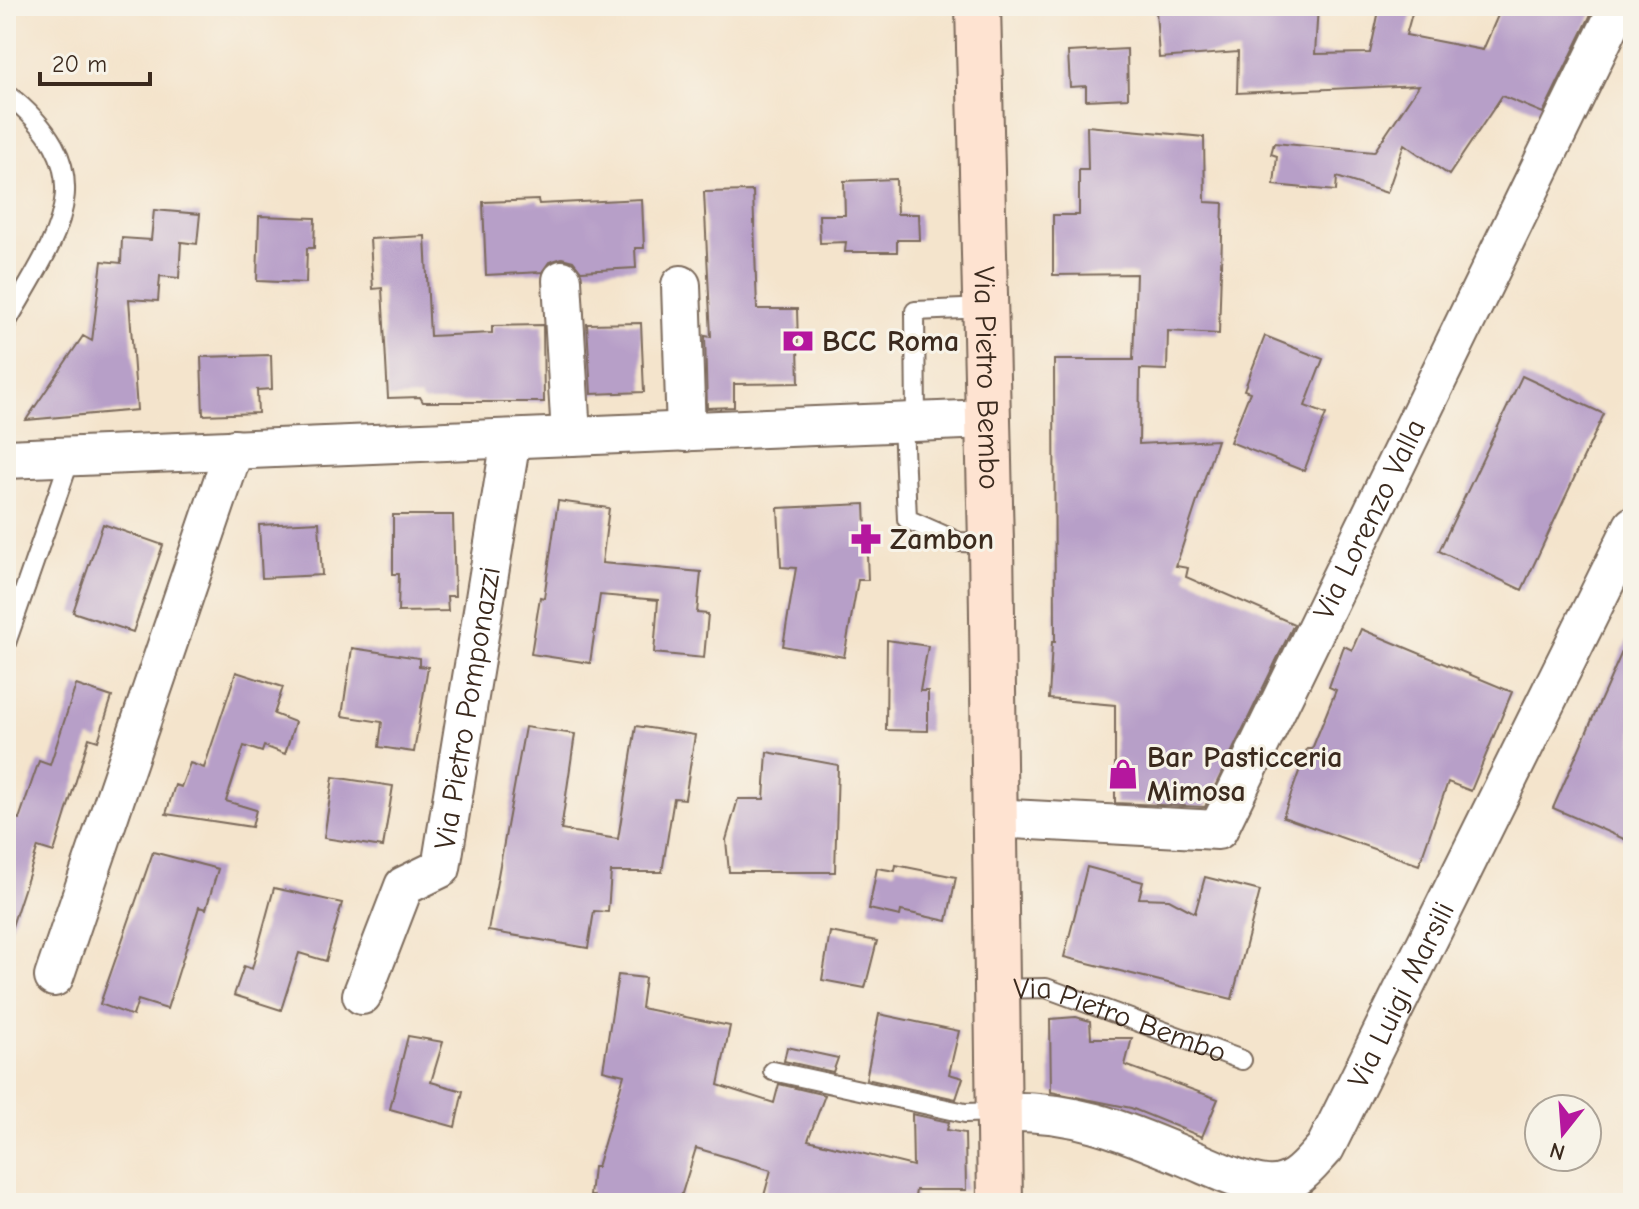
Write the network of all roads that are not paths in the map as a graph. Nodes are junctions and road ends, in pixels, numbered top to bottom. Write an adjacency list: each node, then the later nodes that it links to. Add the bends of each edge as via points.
1 (978, 6): 6 (main road, Via Pietro Bembo)
2 (1619, 6): 19 (street, Via Lorenzo Valla, via 1218,830)
3 (6, 93): 7 (lane, via 36,116 58,152 68,195 58,229)
4 (562, 280): 11 (street)
5 (681, 285): 10 (street)
6 (986, 308): 8 (main road, Via Pietro Bembo); 9 (lane, via 915,311)
7 (6, 323)
8 (988, 419): 9 (street); 17 (main road, Via Pietro Bembo)
9 (910, 422): 10 (street); 17 (lane, via 907,519 959,542)
10 (686, 432): 11 (street)
11 (571, 436): 12 (street)
12 (511, 439): 13 (street); 22 (street, Via Pietro Pomponazzi, via 441,868 404,886)
13 (234, 449): 14 (street); 20 (street)
14 (71, 456): 15 (street); 18 (lane)
15 (6, 459)
16 (1633, 526): 25 (street, Via Luigi Marsili, via 1325,1148 1297,1179 1268,1186 1106,1123 1051,1112)
17 (991, 543): 19 (main road, Via Pietro Bembo)
18 (6, 643)
19 (992, 818): 21 (main road, Via Pietro Bembo)
20 (54, 977)
21 (995, 989): 23 (lane, Via Pietro Bembo, via 1046,988); 25 (main road, Via Pietro Bembo)
22 (362, 995)
23 (1242, 1060)
24 (773, 1071): 25 (lane, via 965,1113)
25 (998, 1112): 26 (main road, Via Pietro Bembo)
26 (1000, 1203)

